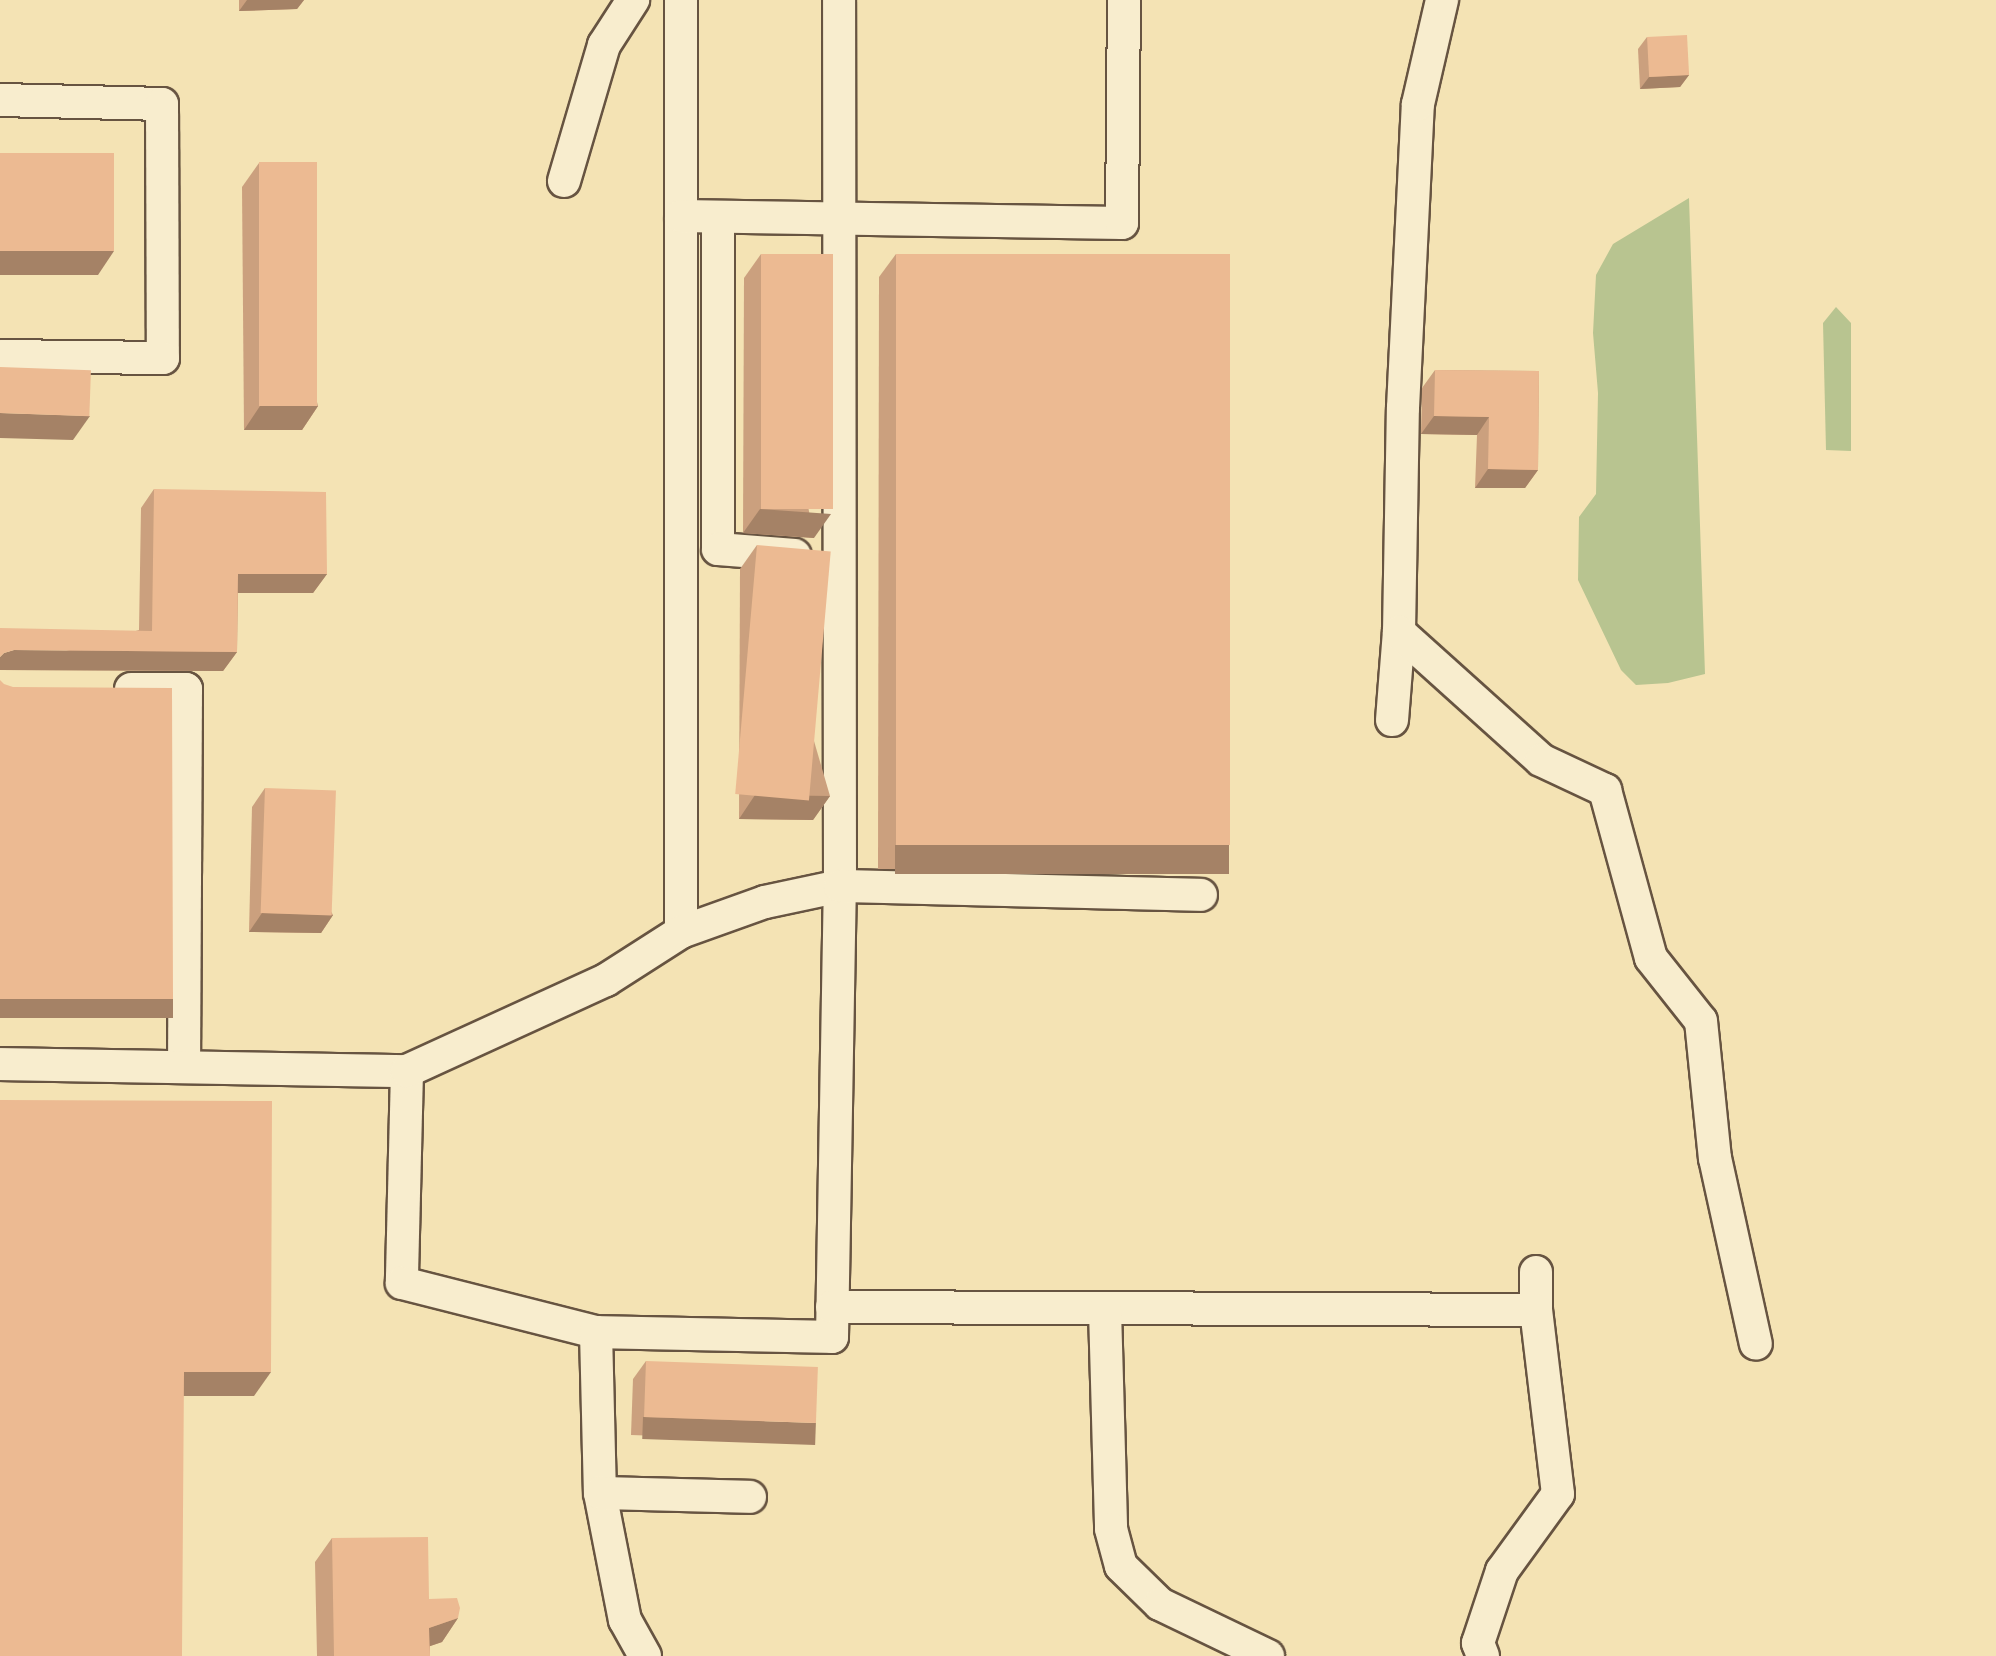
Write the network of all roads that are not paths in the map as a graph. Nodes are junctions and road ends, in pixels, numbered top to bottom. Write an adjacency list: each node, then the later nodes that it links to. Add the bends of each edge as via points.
1 (633, 0): 7 (lane, via 604,45)
2 (681, 0): 8 (lane)
3 (839, 0): 9 (lane)
4 (1124, 0): 9 (lane, via 1122,223)
5 (1443, 0): 13 (lane, via 1418,104 1403,408)
6 (0, 100): 11 (lane, via 162,104 163,358)
7 (564, 181)
8 (681, 216): 10 (lane); 18 (lane)
9 (840, 217): 10 (lane); 12 (lane)
10 (718, 218): 12 (lane, via 718,549)
11 (0, 356)
12 (841, 559): 16 (lane)
13 (1399, 632): 15 (lane); 27 (lane, via 1541,760 1605,790 1651,958 1701,1021 1715,1158)
14 (106, 688): 20 (lane, via 186,689)
15 (1392, 720)
16 (840, 886): 17 (lane); 18 (lane, via 765,902); 23 (lane)
17 (1201, 895)
18 (681, 932): 21 (lane, via 606,980)
19 (0, 1064): 20 (lane)
20 (184, 1067): 21 (lane)
21 (407, 1071): 26 (lane, via 402,1283)
22 (1536, 1272): 25 (lane)
23 (832, 1307): 24 (lane); 26 (lane, via 832,1337)
24 (1105, 1310): 25 (lane); 31 (lane, via 1111,1529 1121,1566 1160,1604)
25 (1536, 1310): 32 (lane, via 1558,1494 1503,1571 1478,1643)
26 (596, 1332): 28 (lane)
27 (1756, 1344)
28 (600, 1493): 29 (lane); 30 (lane, via 625,1620)
29 (750, 1497)
30 (645, 1656)
31 (1268, 1656)
32 (1483, 1656)

